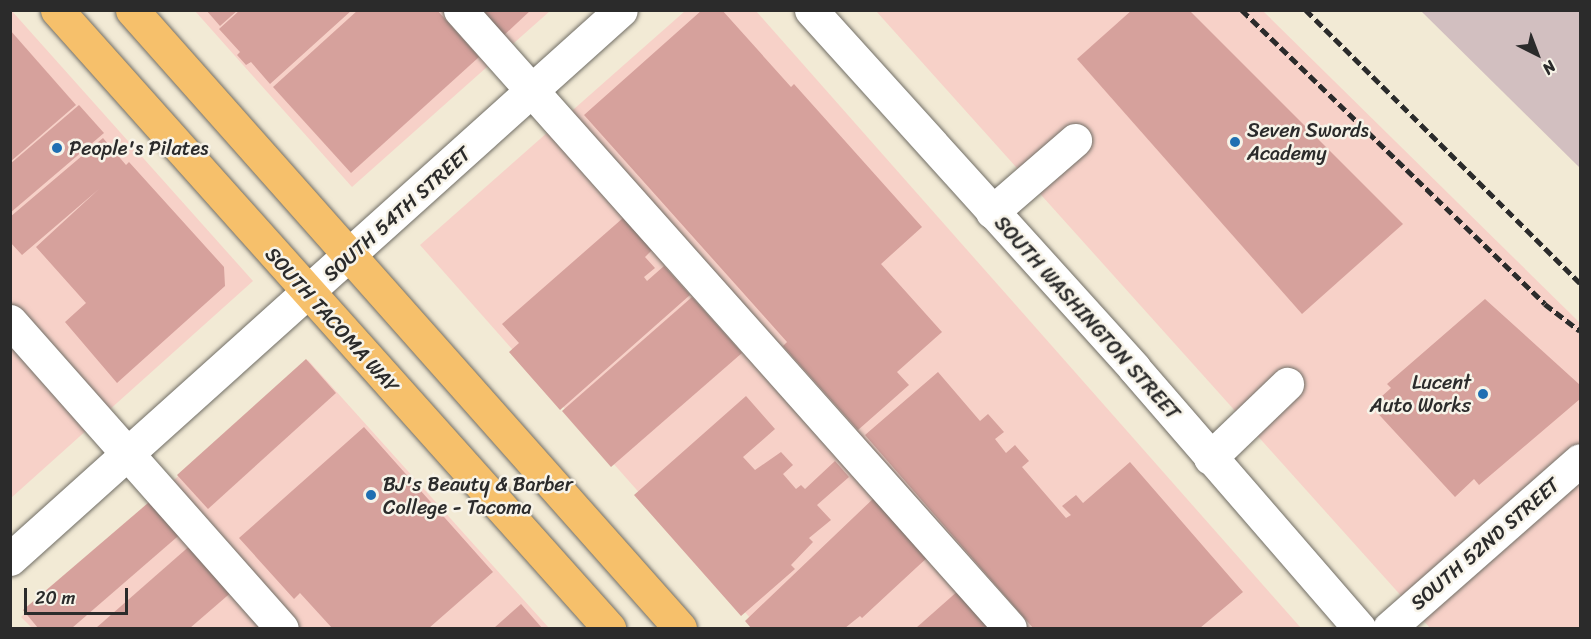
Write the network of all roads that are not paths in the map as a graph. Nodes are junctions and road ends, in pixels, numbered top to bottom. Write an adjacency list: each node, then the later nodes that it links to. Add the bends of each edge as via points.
1 (57, 10): 10 (main road, SOUTH TACOMA WAY)
2 (132, 10): 9 (main road)
3 (460, 10): 6 (street)
4 (621, 10): 6 (street, SOUTH 54TH STREET)
5 (811, 10): 8 (street, SOUTH WASHINGTON STREET)
6 (533, 91): 9 (street, SOUTH 54TH STREET); 20 (street)
7 (1075, 140): 8 (street)
8 (992, 212): 14 (street, SOUTH WASHINGTON STREET)
9 (350, 257): 10 (street, SOUTH 54TH STREET); 19 (main road)
10 (308, 294): 13 (street, SOUTH 54TH STREET); 18 (main road, SOUTH TACOMA WAY)
11 (10, 321): 13 (street)
12 (1287, 384): 14 (street)
13 (129, 453): 16 (street, SOUTH 54TH STREET); 17 (street)
14 (1210, 458): 21 (street, SOUTH WASHINGTON STREET)
15 (1581, 460): 22 (street, SOUTH 52ND STREET)
16 (10, 559)
17 (276, 626)
18 (609, 628)
19 (680, 628)
20 (1010, 628)
21 (1359, 628)
22 (1389, 628)

